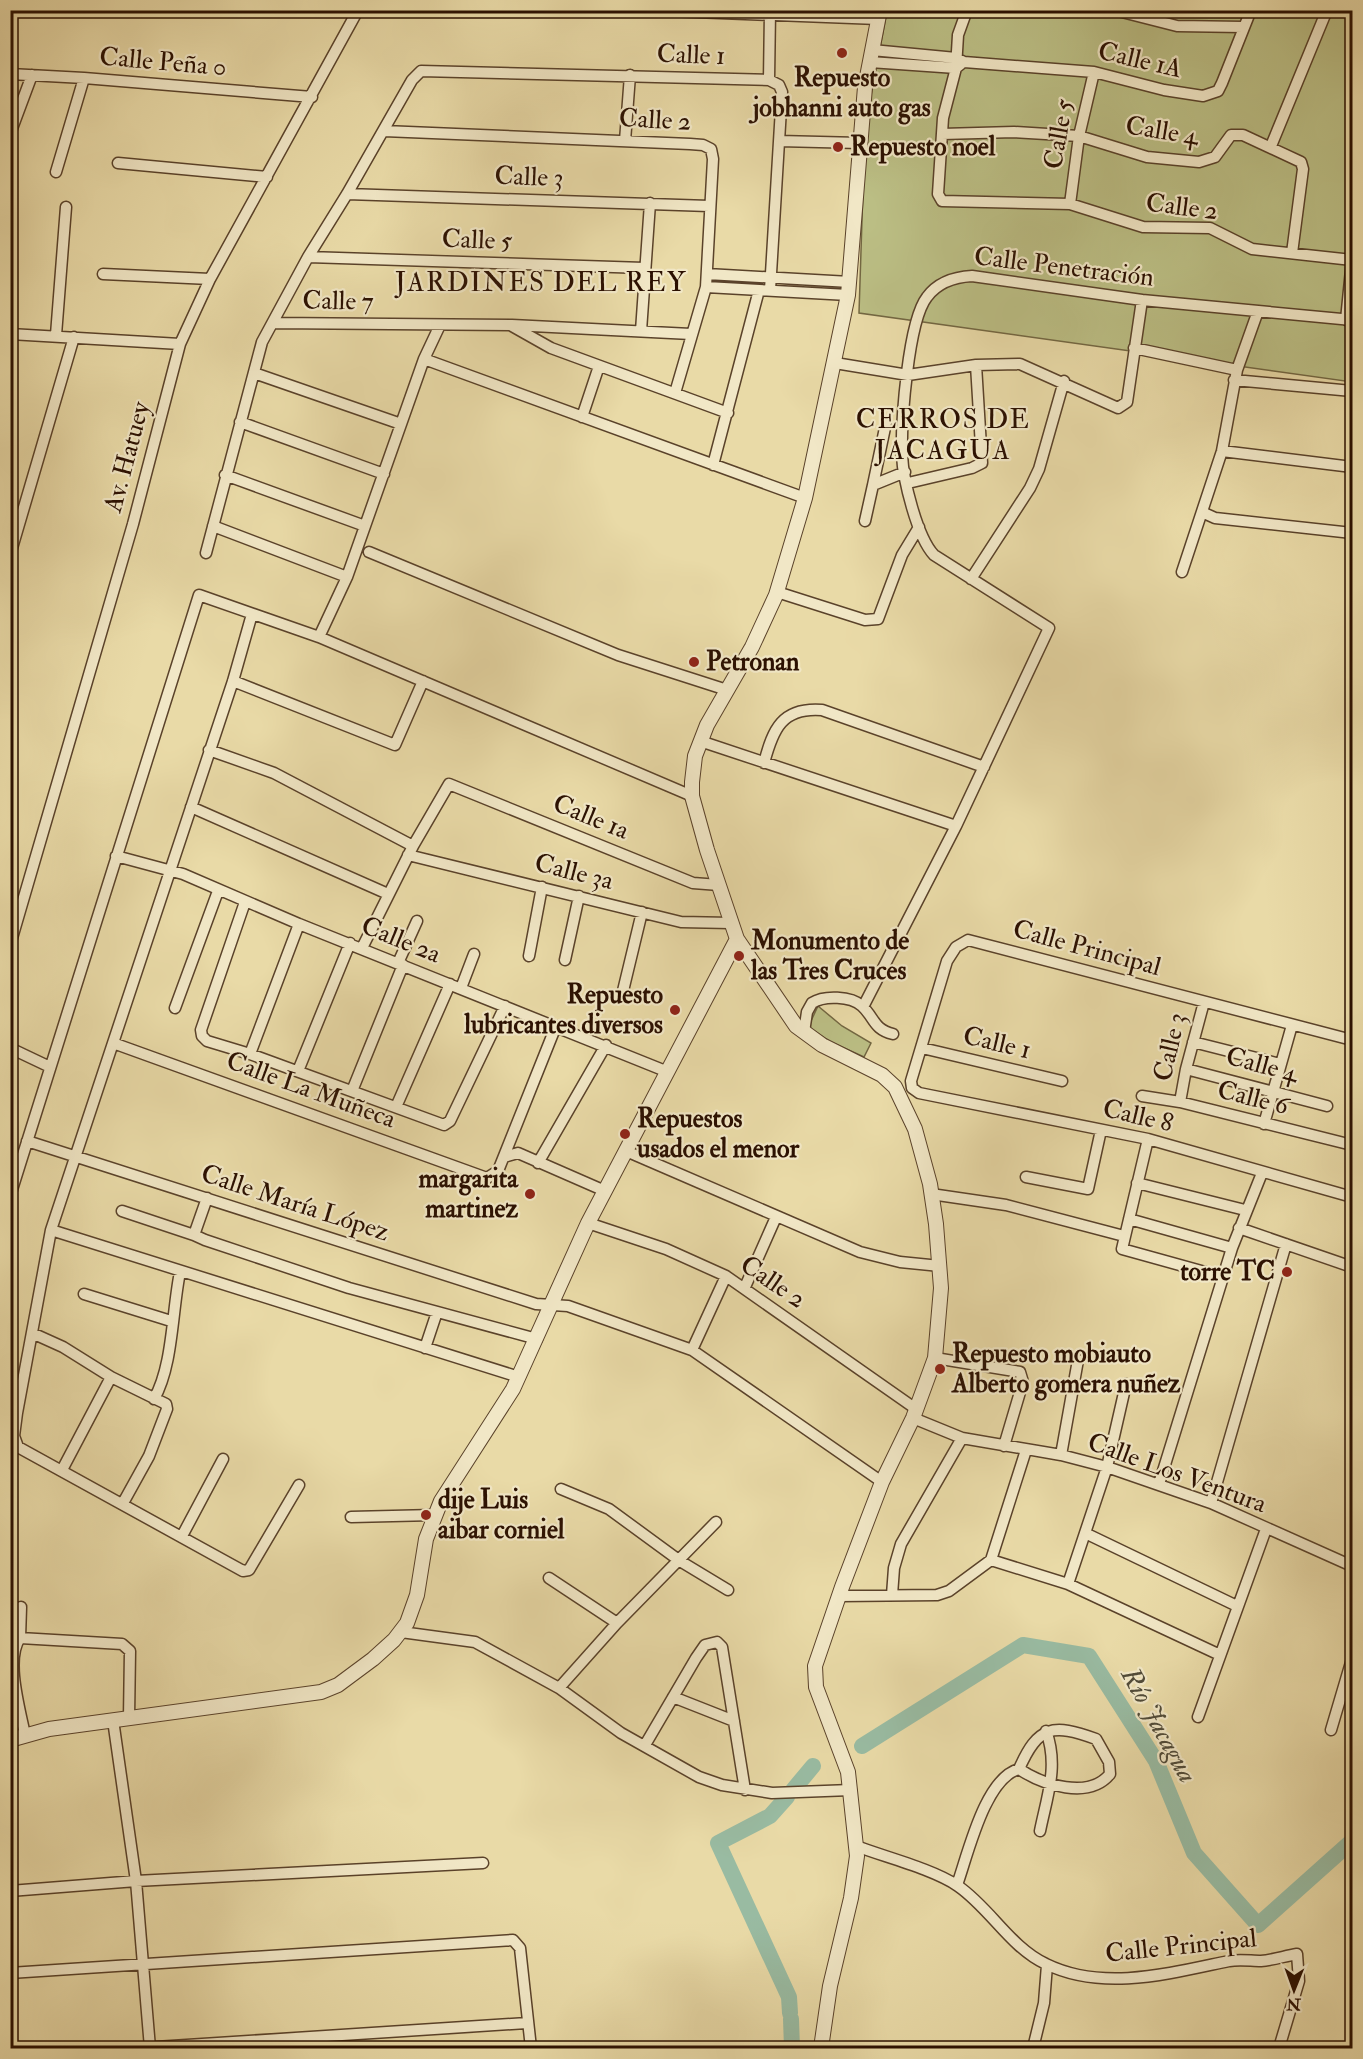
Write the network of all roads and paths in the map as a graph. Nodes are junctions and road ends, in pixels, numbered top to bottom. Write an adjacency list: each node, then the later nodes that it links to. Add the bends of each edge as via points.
1 (358, 10): 19 (street, Av. Hatuey)
2 (643, 10): 7 (street)
3 (967, 10): 12 (street, via 958,35)
4 (1114, 10): 9 (street)
5 (1251, 10): 10 (street, Calle 1A)
6 (1328, 10): 27 (street)
7 (770, 13): 8 (street); 18 (street)
8 (879, 15): 11 (street)
9 (1149, 15): 10 (street, via 1203,28)
10 (1243, 27): 13 (street, Calle 1A, via 1218,91 1211,95 1179,93)
11 (871, 56): 12 (street, Calle 1A); 26 (street)
12 (959, 63): 13 (street, Calle 1A); 22 (street)
13 (1094, 72): 23 (street, Calle 5)
14 (10, 74): 15 (street, Calle Peña 0)
15 (32, 75): 17 (street, Calle Peña 0); 21 (street)
16 (630, 75): 18 (street, Calle 1); 20 (street, Calle 1, via 430,69 412,81); 24 (street)
17 (84, 78): 19 (street, Calle Peña 0); 29 (street)
18 (769, 80): 25 (street, via 781,88)
19 (312, 97): 30 (street, Av. Hatuey)
20 (384, 131): 24 (street, Calle 2); 31 (street)
21 (10, 134)
22 (942, 134): 23 (street, Calle 4, via 1014,132); 33 (street, Calle 2, via 938,194 945,203)
23 (1079, 136): 27 (street, Calle 4, via 1147,157 1199,162 1215,157 1235,134); 33 (street, Calle 5)
24 (626, 141): 34 (street, Calle 2, via 707,146 713,153)
25 (778, 141): 26 (street); 42 (street)
26 (860, 144): 45 (street)
27 (1272, 146): 36 (street, Calle 4, via 1298,158 1303,165)
28 (118, 163): 30 (street)
29 (56, 172)
30 (267, 177): 43 (street, Av. Hatuey)
31 (347, 194): 32 (street, Calle 3); 37 (street)
32 (650, 203): 34 (street, Calle 3); 39 (street)
33 (1070, 204): 36 (street, Calle 2, via 1143,227 1210,228 1252,249)
34 (709, 206): 41 (street, Calle 2)
35 (66, 207): 56 (street)
36 (1292, 253): 38 (street, Calle 2)
37 (308, 258): 39 (street, Calle 5); 50 (street)
38 (1353, 260): 49 (street)
39 (644, 268): 53 (street)
40 (103, 274): 43 (street)
41 (707, 274): 42 (street); 44 (street, Calle 2)
42 (771, 276): 45 (street); 46 (street)
43 (210, 279): 58 (street, Av. Hatuey)
44 (706, 287): 46 (street); 55 (street, Calle 2)
45 (849, 289): 46 (street); 61 (street)
46 (765, 290): 70 (street)
47 (1142, 300): 48 (street, Calle Penetración); 59 (street); 65 (street, Calle Penetración, via 972,276 953,278 938,286 924,302)
48 (1258, 311): 49 (street, Calle Penetración); 66 (street)
49 (1349, 320)
50 (273, 323): 51 (street, Calle 7); 64 (street, via 262,342)
51 (440, 325): 52 (street, Calle 7); 60 (street)
52 (512, 325): 53 (street, Calle 7); 63 (street, via 525,336)
53 (641, 332): 55 (street, Calle 7)
54 (10, 334): 56 (street)
55 (691, 334): 69 (street, Calle 2)
56 (56, 335): 57 (street)
57 (74, 337): 58 (street); 90 (street)
58 (180, 344): 124 (street, Av. Hatuey, via 130,535)
59 (1134, 348): 66 (street); 67 (street, via 1127,402 1122,407 1113,407)
60 (424, 359): 71 (street); 74 (street)
61 (835, 363): 65 (street); 83 (street)
62 (976, 364): 65 (street); 67 (street, via 1020,364); 81 (street, via 982,463)
63 (598, 366): 69 (street); 71 (street)
64 (254, 373): 72 (street); 74 (street)
65 (908, 375): 78 (street, Calle Penetración, via 903,418)
66 (1236, 375): 68 (street); 75 (street)
67 (1064, 381): 95 (street, via 1040,468)
68 (1353, 391)
69 (675, 393): 70 (street)
70 (728, 413): 76 (street)
71 (582, 417): 76 (street)
72 (240, 422): 79 (street); 80 (street)
73 (886, 423): 82 (street)
74 (401, 424): 79 (street)
75 (1221, 451): 77 (street); 84 (street)
76 (713, 465): 83 (street)
77 (1353, 467)
78 (905, 471): 81 (street, Calle Penetración); 82 (street)
79 (384, 474): 87 (street)
80 (225, 475): 86 (street); 87 (street)
81 (908, 483): 88 (street, Calle Penetración)
82 (873, 485): 85 (street)
83 (805, 498): 96 (street)
84 (1204, 513): 89 (street, via 1215,519); 93 (street)
85 (865, 521)
86 (213, 526): 92 (street); 94 (street)
87 (365, 526): 94 (street)
88 (919, 527): 95 (street, Calle Penetración, via 934,555); 96 (street, via 902,555 878,618 865,620)
89 (1353, 533)
90 (12, 548)
91 (369, 552): 101 (street, via 618,655)
92 (206, 553)
93 (1182, 572)
94 (347, 577): 98 (street)
95 (971, 579): 105 (street, Calle Penetración, via 1049,628)
96 (777, 592): 101 (street)
97 (252, 614): 98 (street); 99 (street); 110 (street, via 199,595)
98 (319, 637): 100 (street)
99 (233, 681): 100 (street, via 395,745); 103 (street)
100 (423, 681): 106 (street)
101 (727, 690): 102 (street)
102 (700, 741): 104 (street); 106 (street)
103 (209, 750): 107 (street); 109 (street, Calle 3a, via 274,773)
104 (764, 763): 105 (street, via 777,726 794,712 809,709 822,710); 108 (street)
105 (984, 767): 108 (street)
106 (692, 796): 112 (street)
107 (191, 807): 111 (street); 115 (street)
108 (956, 826): 134 (street)
109 (410, 850): 112 (street, Calle 1a, via 449,784 693,883); 113 (street, Calle 3a); 115 (street)
110 (116, 856): 111 (street, Calle 2a); 148 (street)
111 (171, 870): 114 (street, Calle 2a); 142 (street)
112 (718, 885): 120 (street)
113 (542, 887): 116 (street, Calle 3a); 127 (street)
114 (218, 891): 117 (street, Calle 2a); 135 (street)
115 (388, 894): 125 (street)
116 (579, 896): 118 (street, Calle 3a); 128 (street)
117 (245, 902): 121 (street, Calle 2a); 146 (street, via 201,1033 204,1040)
118 (642, 912): 120 (street, Calle 3a, via 681,922); 131 (street)
119 (417, 921): 129 (street)
120 (731, 923): 122 (street)
121 (299, 924): 123 (street, Calle 2a); 146 (street)
122 (737, 939): 138 (street, via 788,1017); 151 (street)
123 (350, 943): 125 (street, Calle 2a); 150 (street)
124 (10, 945)
125 (362, 948): 129 (street, Calle 2a)
126 (474, 954): 130 (street)
127 (529, 956)
128 (564, 960)
129 (400, 964): 130 (street, Calle 2a); 154 (street)
130 (455, 986): 133 (street, Calle 2a); 160 (street)
131 (622, 995)
132 (1203, 1002): 136 (street, Calle Principal); 141 (street, Calle 3); 145 (street, Calle Principal, via 968,940 956,947 947,962)
133 (505, 1006): 137 (street, Calle 2a); 160 (street, via 449,1124)
134 (863, 1007): 138 (street, via 839,999 818,999 807,1012); 139 (street, via 877,1027)
135 (175, 1008)
136 (1292, 1025): 140 (street, Calle Principal); 147 (street)
137 (556, 1026): 143 (street, Calle 2a); 168 (street)
138 (804, 1032): 156 (street, via 882,1075)
139 (893, 1034)
140 (1353, 1040)
141 (1193, 1042): 147 (street); 149 (street, Calle 3)
142 (114, 1043): 167 (street); 168 (street, Calle La Muñeca, via 482,1177 494,1175)
143 (606, 1045): 151 (street, Calle 2a); 169 (street)
144 (10, 1048): 148 (street)
145 (922, 1048): 152 (street, Calle 1); 153 (street, Calle Principal)
146 (250, 1054): 150 (street)
147 (1280, 1064): 155 (street)
148 (50, 1067): 164 (street)
149 (1186, 1069): 155 (street, Calle 4); 158 (street, Calle 3)
150 (298, 1071): 154 (street)
151 (668, 1072): 166 (street)
152 (1062, 1082)
153 (912, 1088): 156 (street); 162 (street, Calle 8, via 919,1093)
154 (352, 1091): 160 (street)
155 (1273, 1091): 159 (street, Calle 4); 161 (street)
156 (900, 1095): 174 (street, via 915,1129)
157 (1142, 1096): 158 (street, Calle 6)
158 (1180, 1102): 161 (street, Calle 6)
159 (1328, 1106)
160 (396, 1107)
161 (1264, 1124): 165 (street, Calle 6)
162 (1101, 1130): 163 (street, Calle 8); 171 (street, via 1088,1189)
163 (1148, 1139): 170 (street, Calle 8); 172 (street)
164 (27, 1141): 167 (street, Calle María López); 175 (street)
165 (1353, 1145)
166 (626, 1151): 173 (street); 180 (street)
167 (76, 1156): 177 (street, Calle María López); 184 (street)
168 (504, 1156): 169 (street, via 518,1153)
169 (538, 1163): 173 (street)
170 (1262, 1173): 176 (street, Calle 8); 178 (street)
171 (1026, 1177)
172 (1137, 1183): 178 (street); 181 (street)
173 (605, 1191): 182 (street)
174 (931, 1194): 186 (street, via 1006,1205); 189 (street)
175 (10, 1196)
176 (1353, 1197)
177 (207, 1198): 185 (street); 196 (street, Calle María López, via 536,1304)
178 (1245, 1210): 183 (street)
179 (122, 1212): 185 (street)
180 (776, 1217): 189 (street, via 860,1252); 194 (street)
181 (1129, 1219): 186 (street); 188 (street)
182 (588, 1223): 192 (street, Calle 2, via 666,1249); 196 (street)
183 (1239, 1228): 187 (street); 188 (street)
184 (51, 1230): 191 (street); 199 (street)
185 (194, 1235): 197 (street, via 349,1288)
186 (1124, 1236): 193 (street, via 1121,1245 1126,1252)
187 (1286, 1244): 190 (street); 223 (street)
188 (1232, 1248): 193 (street)
189 (940, 1266): 203 (street)
190 (1353, 1267)
191 (180, 1272): 198 (street); 201 (street)
192 (726, 1276): 194 (street, Calle 2); 202 (street)
193 (1223, 1277): 219 (street)
194 (745, 1287): 210 (street, Calle 2)
195 (84, 1294): 198 (street)
196 (550, 1304): 200 (street); 202 (street, Calle María López, via 568,1306)
197 (437, 1312): 200 (street); 201 (street)
198 (171, 1321): 208 (street, via 172,1341 162,1385)
199 (32, 1333): 205 (street); 209 (street)
200 (537, 1339): 206 (street)
201 (425, 1348): 206 (street)
202 (692, 1350): 218 (street, Calle María López)
203 (935, 1358): 210 (street); 212 (street, via 1020,1372 1023,1382)
204 (1078, 1360): 214 (street)
205 (111, 1377): 208 (street); 217 (street)
206 (519, 1377): 224 (street)
207 (1126, 1384): 216 (street)
208 (154, 1399): 222 (street, via 166,1404 166,1413 149,1456)
209 (14, 1413): 217 (street, via 15,1442)
210 (915, 1414): 211 (street, Calle Los Ventura); 218 (street)
211 (962, 1437): 212 (street, Calle Los Ventura); 236 (street, via 901,1544)
212 (1004, 1446): 213 (street, Calle Los Ventura)
213 (1026, 1450): 214 (street, Calle Los Ventura); 230 (street)
214 (1061, 1455): 216 (street, Calle Los Ventura)
215 (223, 1460): 229 (street)
216 (1107, 1467): 219 (street, Calle Los Ventura); 228 (street)
217 (62, 1470): 222 (street)
218 (882, 1482): 237 (street)
219 (1159, 1484): 223 (street, Calle Los Ventura)
220 (299, 1485): 229 (street, via 246,1572)
221 (561, 1489): 231 (street, via 609,1509)
222 (123, 1503): 229 (street)
223 (1210, 1503): 227 (street, Calle Los Ventura)
224 (434, 1515): 225 (street); 241 (street, via 417,1595)
225 (351, 1516)
226 (716, 1522): 231 (street)
227 (1266, 1529): 232 (street, Calle Los Ventura); 238 (street)
228 (1085, 1533): 234 (street); 238 (street)
229 (182, 1536)
230 (991, 1560): 234 (street); 236 (street, via 942,1594)
231 (680, 1561): 235 (street); 240 (street)
232 (1353, 1566)
233 (549, 1578): 240 (street)
234 (1068, 1584): 243 (street)
235 (728, 1590)
236 (892, 1595): 237 (street)
237 (839, 1596): 261 (street, via 818,1656 815,1678)
238 (1237, 1606): 243 (street)
239 (21, 1607): 242 (street)
240 (617, 1623): 245 (street)
241 (401, 1632): 245 (street, via 475,1642); 248 (street, via 349,1678 321,1692)
242 (21, 1638): 248 (street, via 122,1644 130,1651 132,1664); 253 (street, via 15,1645 14,1661)
243 (1220, 1655): 247 (street)
244 (1353, 1659): 251 (street)
245 (559, 1688): 255 (street)
246 (673, 1697): 250 (street); 250 (street, via 705,1645 717,1642 722,1647); 255 (street)
247 (1198, 1717)
248 (129, 1718): 249 (street)
249 (112, 1720): 253 (street); 265 (street)
250 (734, 1720): 260 (street)
251 (1331, 1730)
252 (1046, 1731): 258 (street, via 1035,1739); 259 (street, via 1054,1755); 259 (street, via 1096,1739 1109,1762 1110,1774 1086,1788)
253 (25, 1735): 254 (street)
254 (10, 1740)
255 (645, 1745): 260 (street, via 699,1777)
256 (1353, 1753): 257 (street)
257 (1353, 1764)
258 (1019, 1769): 259 (street); 266 (street, via 1003,1776 992,1792)
259 (1050, 1782): 262 (street)
260 (745, 1790): 261 (street)
261 (851, 1790): 263 (street)
262 (1040, 1831)
263 (856, 1846): 266 (street, Calle Principal); 275 (street, via 851,1898 830,1986)
264 (483, 1863): 265 (street)
265 (136, 1881): 267 (street); 268 (street)
266 (957, 1885): 269 (street, Calle Principal, via 1030,1954)
267 (10, 1891)
268 (145, 1963): 270 (street); 271 (street, via 513,1940 520,1948); 272 (street)
269 (1047, 1965): 276 (street, via 1044,2003); 277 (street, Calle Principal, via 1110,1980 1297,1954 1299,1981)
270 (10, 1973)
271 (527, 2023): 272 (street); 274 (street)
272 (150, 2048): 273 (street)
273 (140, 2049)
274 (531, 2049)
275 (821, 2049)
276 (1033, 2049)
277 (1279, 2049)

